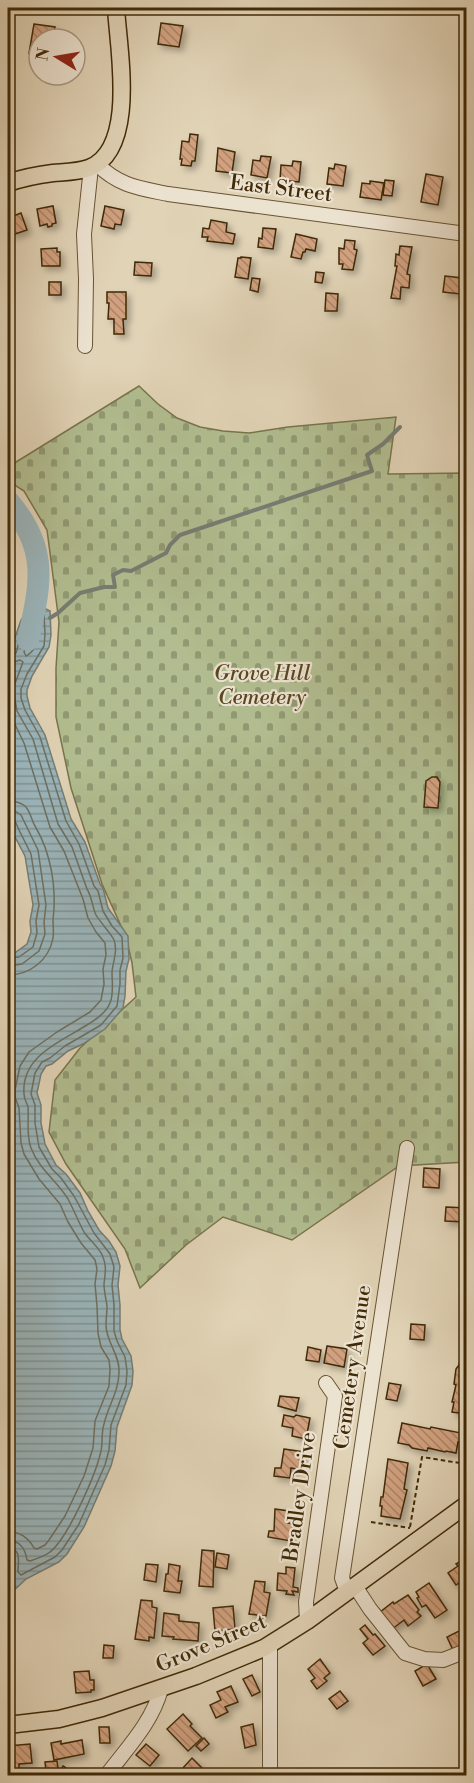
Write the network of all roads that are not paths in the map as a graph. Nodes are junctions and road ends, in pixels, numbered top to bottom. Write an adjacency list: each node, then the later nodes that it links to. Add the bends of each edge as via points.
1 (116, 8): 2 (main road, via 122,104 114,137 105,156)
2 (94, 165): 3 (main road); 4 (street, East Street, via 123,183 168,194); 5 (street, via 84,234)
3 (8, 183)
4 (466, 234)
5 (85, 346)
6 (407, 1148): 9 (street, Cemetery Avenue, via 342,1578)
7 (326, 1383): 10 (street, Bradley Drive, via 335,1396 306,1602)
8 (466, 1505): 9 (main road, Grove Street)
9 (351, 1589): 10 (main road, Grove Street); 12 (street, via 405,1653 443,1660)
10 (307, 1621): 11 (main road, Grove Street)
11 (270, 1644): 13 (main road, Grove Street); 16 (street)
12 (466, 1650)
13 (161, 1689): 14 (main road, Grove Street, via 83,1714); 15 (street, via 145,1725)
14 (8, 1725)
15 (106, 1776)
16 (270, 1776)

